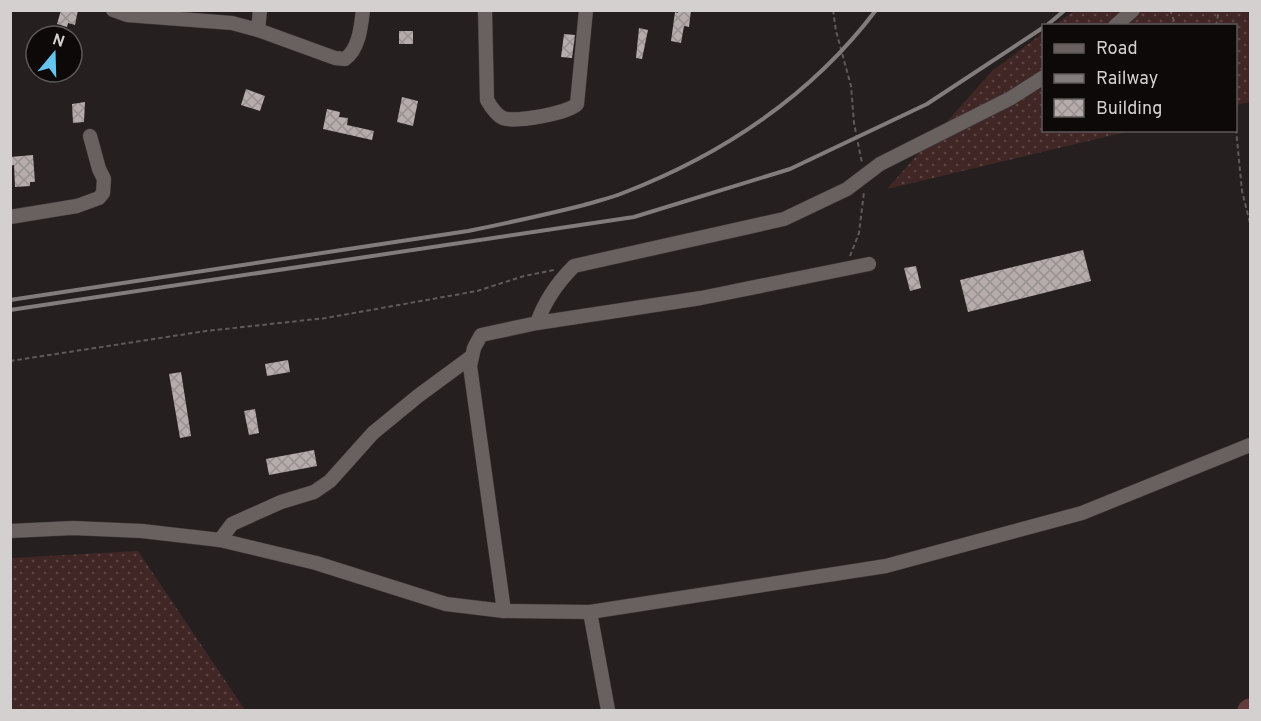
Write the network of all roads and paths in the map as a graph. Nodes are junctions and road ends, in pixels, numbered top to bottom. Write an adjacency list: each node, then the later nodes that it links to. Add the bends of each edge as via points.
1 (112, 10): 9 (street, via 128,15 232,23)
2 (260, 10): 9 (street)
3 (363, 10): 9 (street, via 352,54 345,59)
4 (485, 10): 5 (street, via 487,100 502,118 517,120 568,110 577,104)
5 (585, 10)
6 (833, 10): 13 (path)
7 (1132, 10): 8 (street)
8 (1117, 24)
9 (258, 30)
10 (1042, 78): 13 (street)
11 (1236, 132): 15 (path, via 1242,191)
12 (90, 136): 14 (street, via 104,179 99,198 77,206)
13 (866, 175): 17 (path, via 859,233); 19 (street, via 838,194 784,219 574,266 549,297)
14 (10, 217)
15 (1251, 223)
16 (869, 264): 17 (street)
17 (843, 269): 19 (street, via 701,298)
18 (554, 270): 21 (path, via 477,291 334,317 206,331)
19 (537, 323): 20 (street, via 481,335)
20 (471, 357): 24 (street, via 373,433 330,481 314,492 232,524); 25 (street)
21 (10, 361)
22 (1251, 445): 26 (street, via 1082,513 886,566)
23 (10, 531): 24 (street, via 73,528)
24 (220, 540): 25 (street, via 316,563 446,604)
25 (504, 610): 26 (street)
26 (590, 612): 27 (street)
27 (608, 711)

